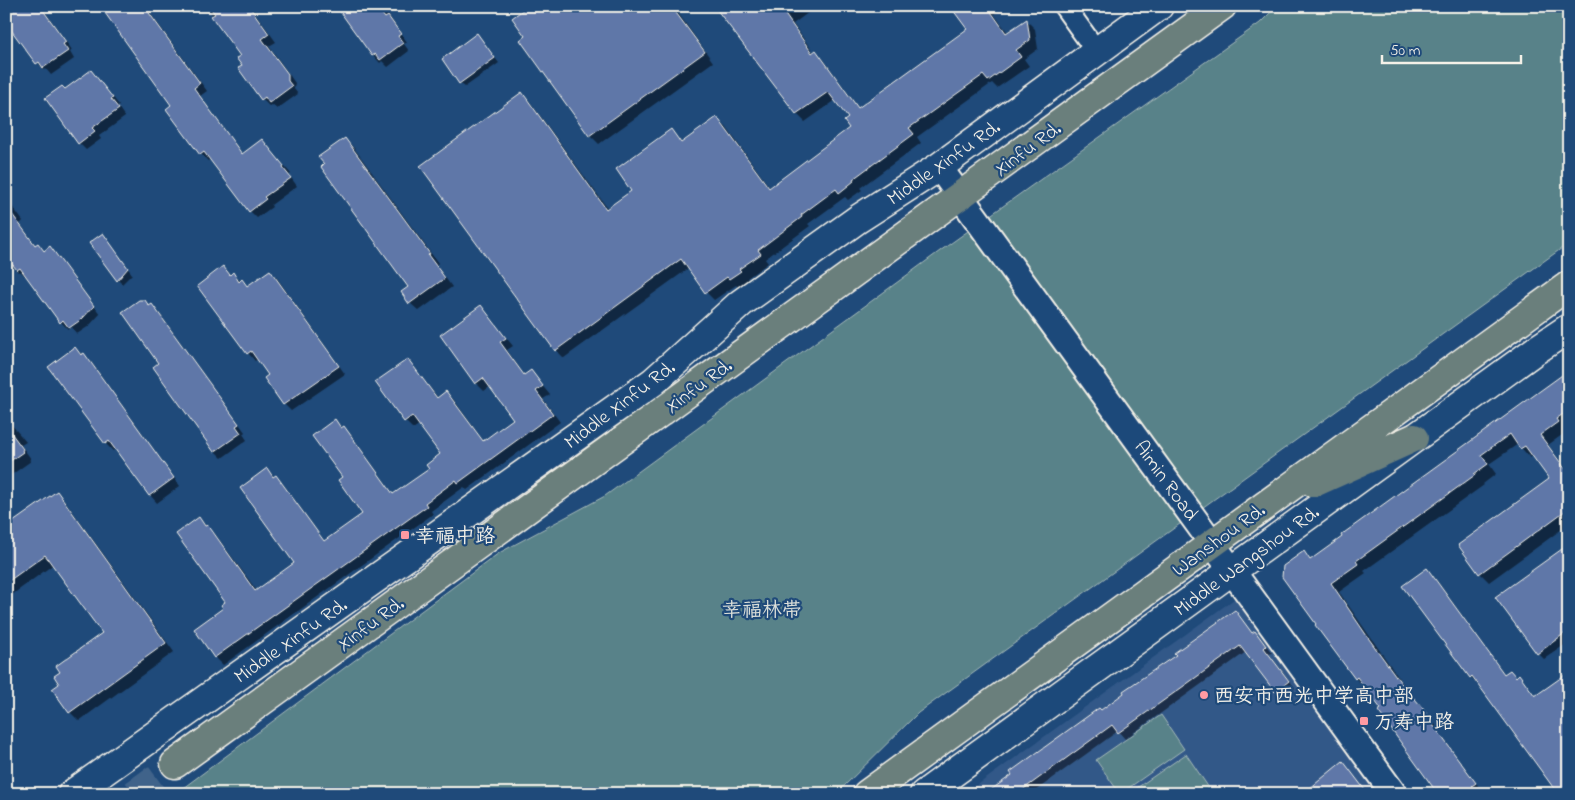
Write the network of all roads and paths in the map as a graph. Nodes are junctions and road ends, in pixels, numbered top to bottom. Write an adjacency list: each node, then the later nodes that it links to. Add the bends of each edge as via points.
1 (1064, 6): 4 (street)
2 (1159, 6): 4 (main road, Middle Xinfu Rd.)
3 (1222, 6): 6 (main road, Xinfu Rd.)
4 (1097, 52): 5 (main road, Middle Xinfu Rd.)
5 (939, 167): 6 (street, Aimin Road); 14 (main road, Middle Xinfu Rd., via 858,219 741,303 653,382)
6 (960, 196): 11 (street, Aimin Road); 13 (main road, Xinfu Rd.)
7 (1569, 285): 10 (main road, Wanshou Rd.)
8 (1569, 328): 9 (main road, Middle Wangshou Rd.)
9 (1414, 438): 10 (main road); 12 (main road, Middle Wangshou Rd.)
10 (1262, 506): 11 (main road, Wanshou Rd.)
11 (1212, 543): 12 (street, Aimin Road); 15 (main road, Wanshou Rd.)
12 (1232, 570): 16 (main road, Middle Wangshou Rd.); 17 (street, Aimin Road)
13 (175, 764)
14 (72, 794)
15 (868, 794)
16 (924, 794)
17 (1394, 794)

